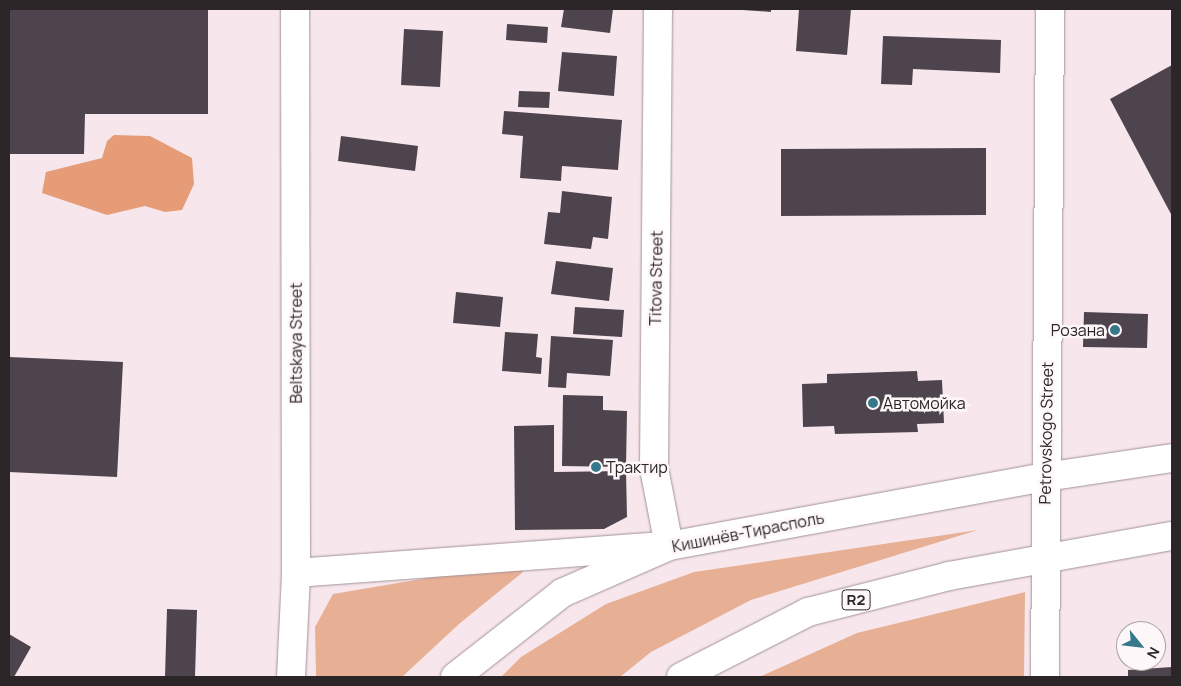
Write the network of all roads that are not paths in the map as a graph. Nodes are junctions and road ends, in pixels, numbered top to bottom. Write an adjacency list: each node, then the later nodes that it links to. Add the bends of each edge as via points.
1 (295, 9): 9 (street, Beltskaya Street)
2 (658, 9): 7 (street, Titova Street, via 654,468)
3 (1050, 9): 5 (street, Petrovskogo Street)
4 (1172, 458): 5 (street, Кишинёв-Тирасполь)
5 (1045, 477): 7 (street, Кишинёв-Тирасполь); 8 (street, Petrovskogo Street)
6 (1172, 536): 8 (street, R2)
7 (670, 546): 9 (street); 11 (street, Кишинёв-Тирасполь, via 562,593)
8 (1045, 559): 12 (street, R2, via 949,576 808,612); 13 (street, Petrovskogo Street)
9 (296, 573): 10 (street, Beltskaya Street)
10 (291, 677)
11 (455, 677)
12 (681, 677)
13 (1045, 677)

